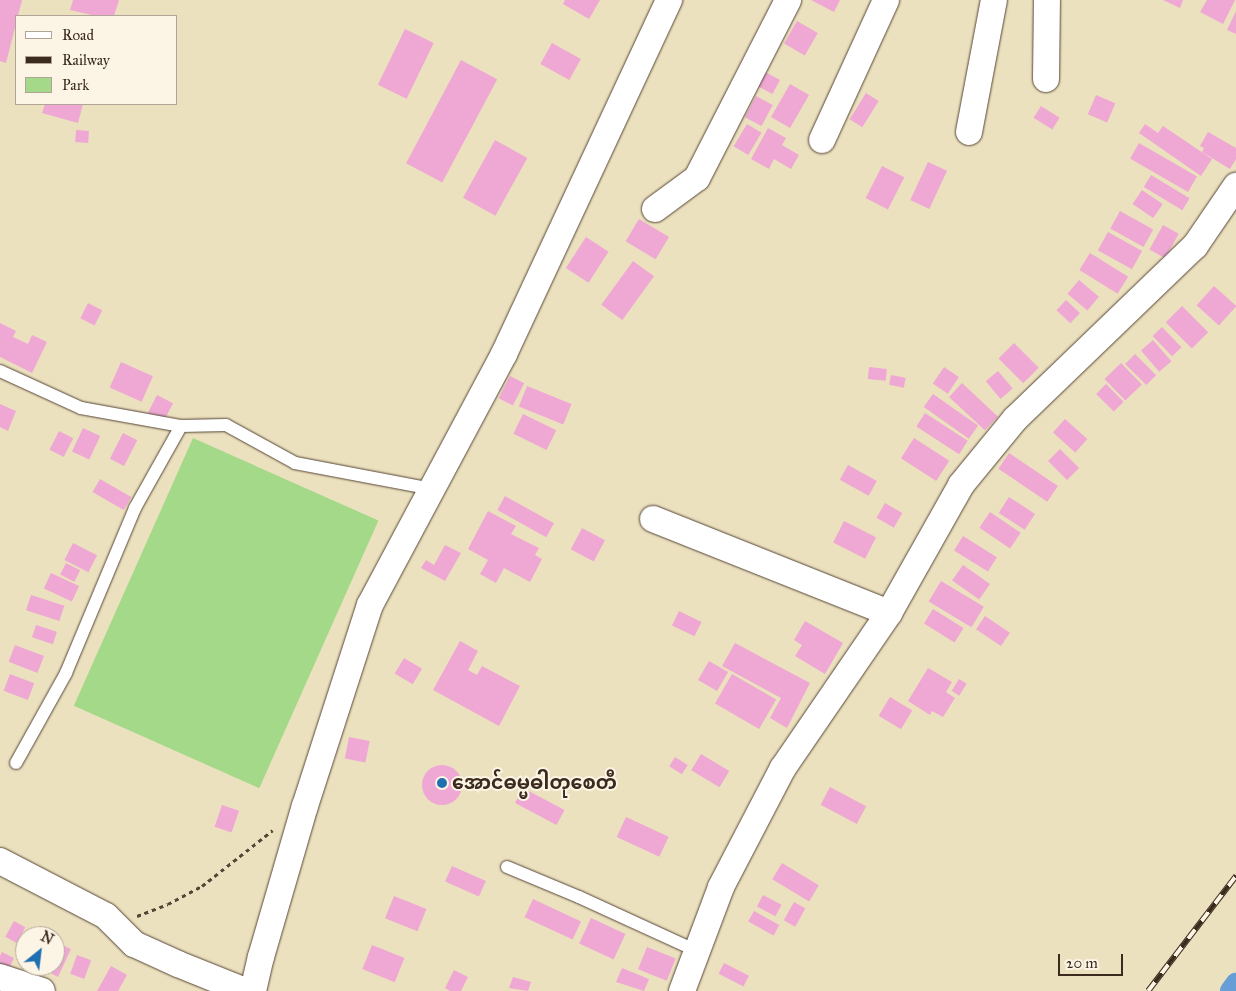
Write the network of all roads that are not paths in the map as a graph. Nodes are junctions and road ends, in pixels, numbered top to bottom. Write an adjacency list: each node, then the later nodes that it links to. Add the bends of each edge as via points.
1 (669, 0): 13 (street, via 504,354)
2 (788, 0): 10 (street, via 697,178)
3 (886, 0): 8 (street)
4 (994, 0): 7 (street)
5 (1047, 0): 6 (street)
6 (1046, 79)
7 (969, 132)
8 (822, 140)
9 (1236, 186): 15 (street, via 1195,246 1015,419 961,486)
10 (655, 209)
11 (0, 371): 12 (lane, via 81,408)
12 (181, 426): 13 (lane, via 226,425 295,463); 16 (lane, via 135,508 66,673)
13 (432, 489): 23 (street, via 370,605 305,806)
14 (653, 519): 15 (street)
15 (889, 614): 19 (street, via 783,768 721,887)
16 (16, 763)
17 (0, 861): 22 (street, via 106,916 134,944)
18 (507, 867): 19 (lane)
19 (697, 951): 24 (street)
20 (0, 977): 21 (street)
21 (42, 991)
22 (245, 991)
23 (253, 991)
24 (682, 991)

